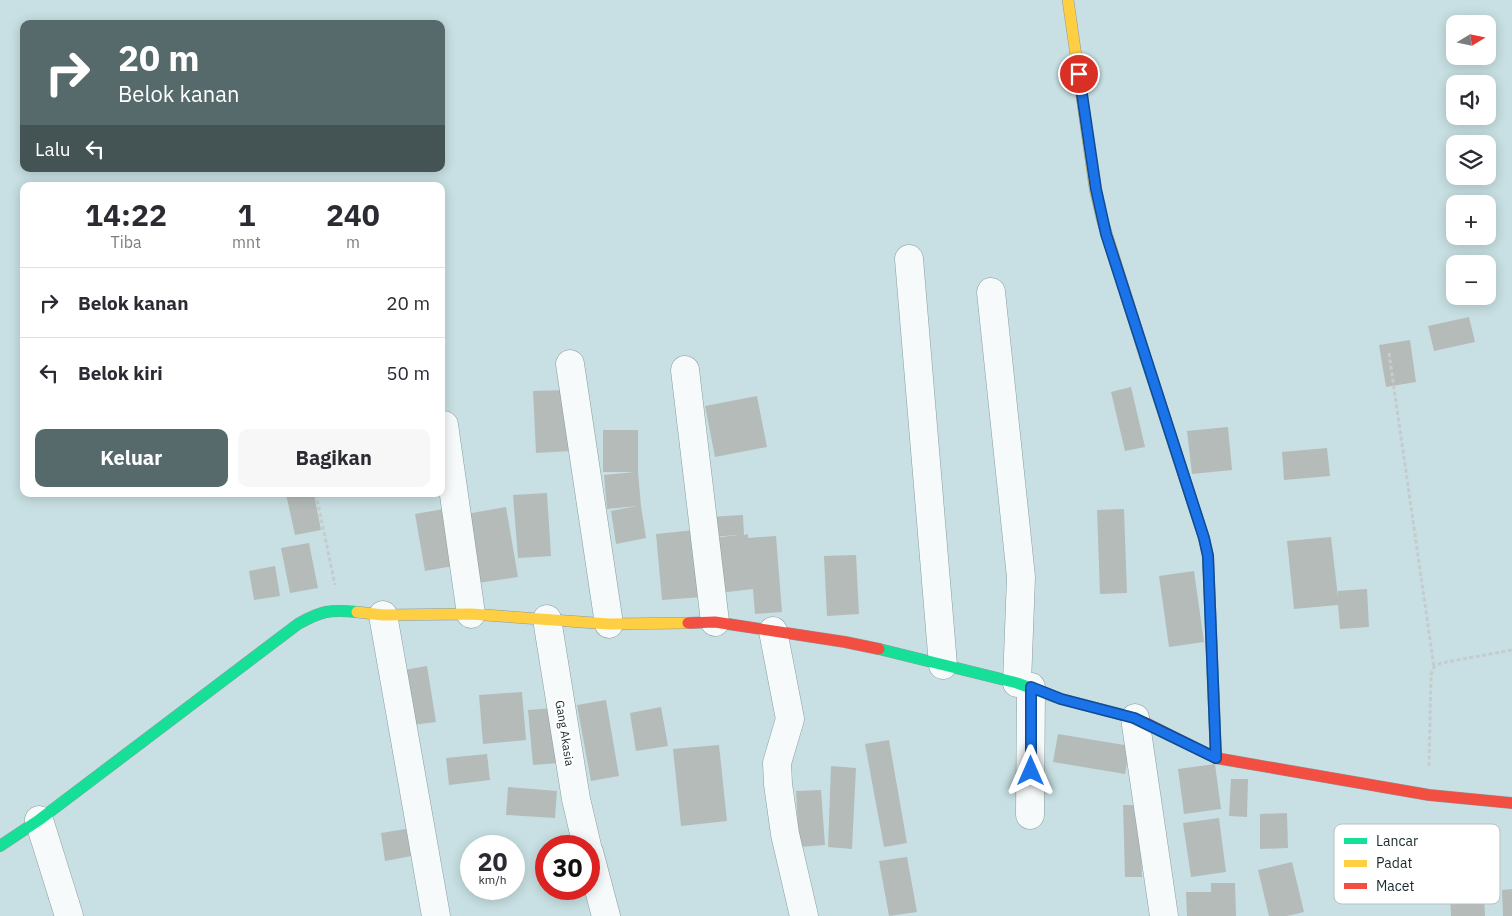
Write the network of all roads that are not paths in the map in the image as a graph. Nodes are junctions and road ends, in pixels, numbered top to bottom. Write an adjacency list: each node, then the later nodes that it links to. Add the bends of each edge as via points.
1 (1068, 0): 16 (main road, via 1102,219 1208,556)
2 (909, 259): 13 (street)
3 (991, 292): 14 (street, via 1021,577)
4 (570, 364): 11 (street)
5 (684, 370): 10 (street)
6 (445, 432): 7 (street)
7 (471, 614): 8 (main road); 9 (main road)
8 (384, 615): 19 (main road, via 340,610 317,613 298,624); 24 (street)
9 (546, 619): 11 (main road); 20 (street, Gang Akasia)
10 (715, 622): 11 (main road); 12 (main road)
11 (609, 624)
12 (773, 631): 13 (main road, via 845,642); 26 (street, via 790,719 777,763 778,784)
13 (943, 666): 14 (main road)
14 (1024, 685): 15 (main road, via 1061,699); 18 (street)
15 (1134, 718): 16 (main road); 27 (street)
16 (1216, 758): 17 (main road)
17 (1510, 808)
18 (1030, 816)
19 (38, 820): 21 (main road); 23 (street)
20 (584, 835)
21 (0, 846)
22 (600, 893): 25 (street)
23 (69, 916)
24 (436, 916)
25 (606, 916)
26 (804, 916)
27 (1164, 916)

